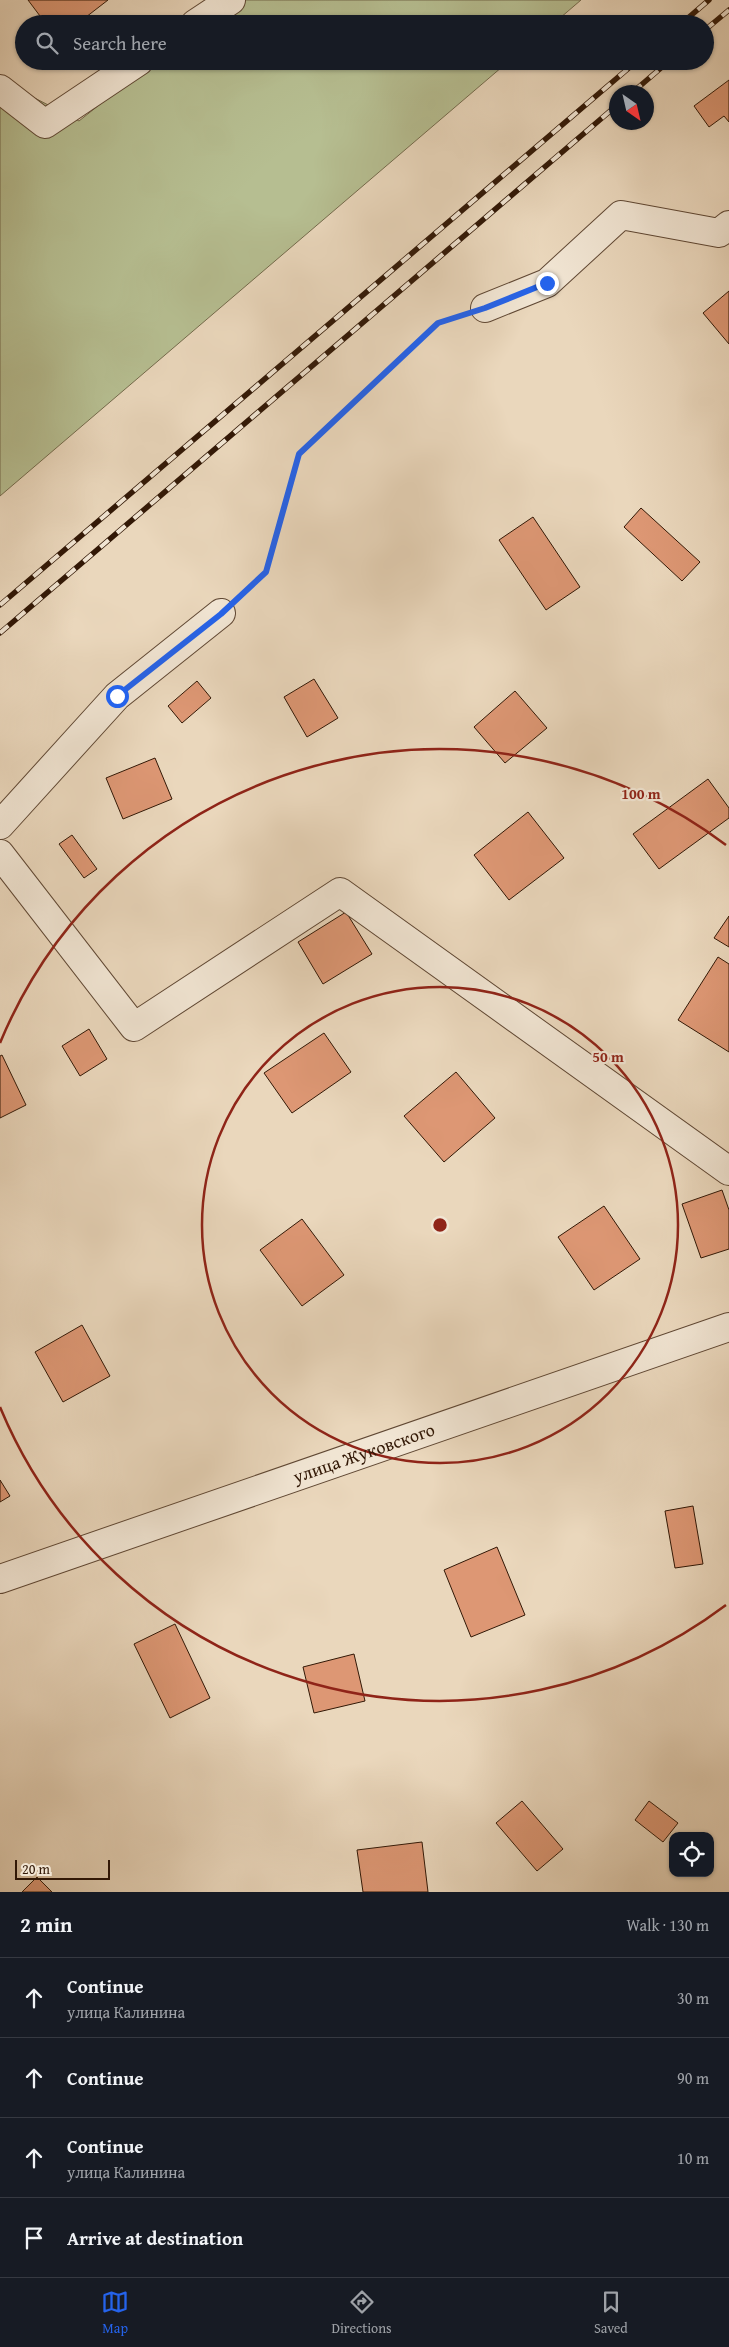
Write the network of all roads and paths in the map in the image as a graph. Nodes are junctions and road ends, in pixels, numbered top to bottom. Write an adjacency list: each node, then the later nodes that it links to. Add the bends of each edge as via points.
1 (230, 0): 2 (street)
2 (208, 15)
3 (126, 70): 4 (street, via 45,124)
4 (0, 89)
5 (724, 229): 6 (street, via 621,214 547,283)
6 (485, 308): 7 (path, via 438,323 299,454 266,572)
7 (221, 614): 8 (street, via 117,696)
8 (0, 825)
9 (0, 854): 10 (street, via 134,1027 340,892)
10 (729, 1171)
11 (729, 1327): 12 (street, улица Жуковского)
12 (0, 1580)

